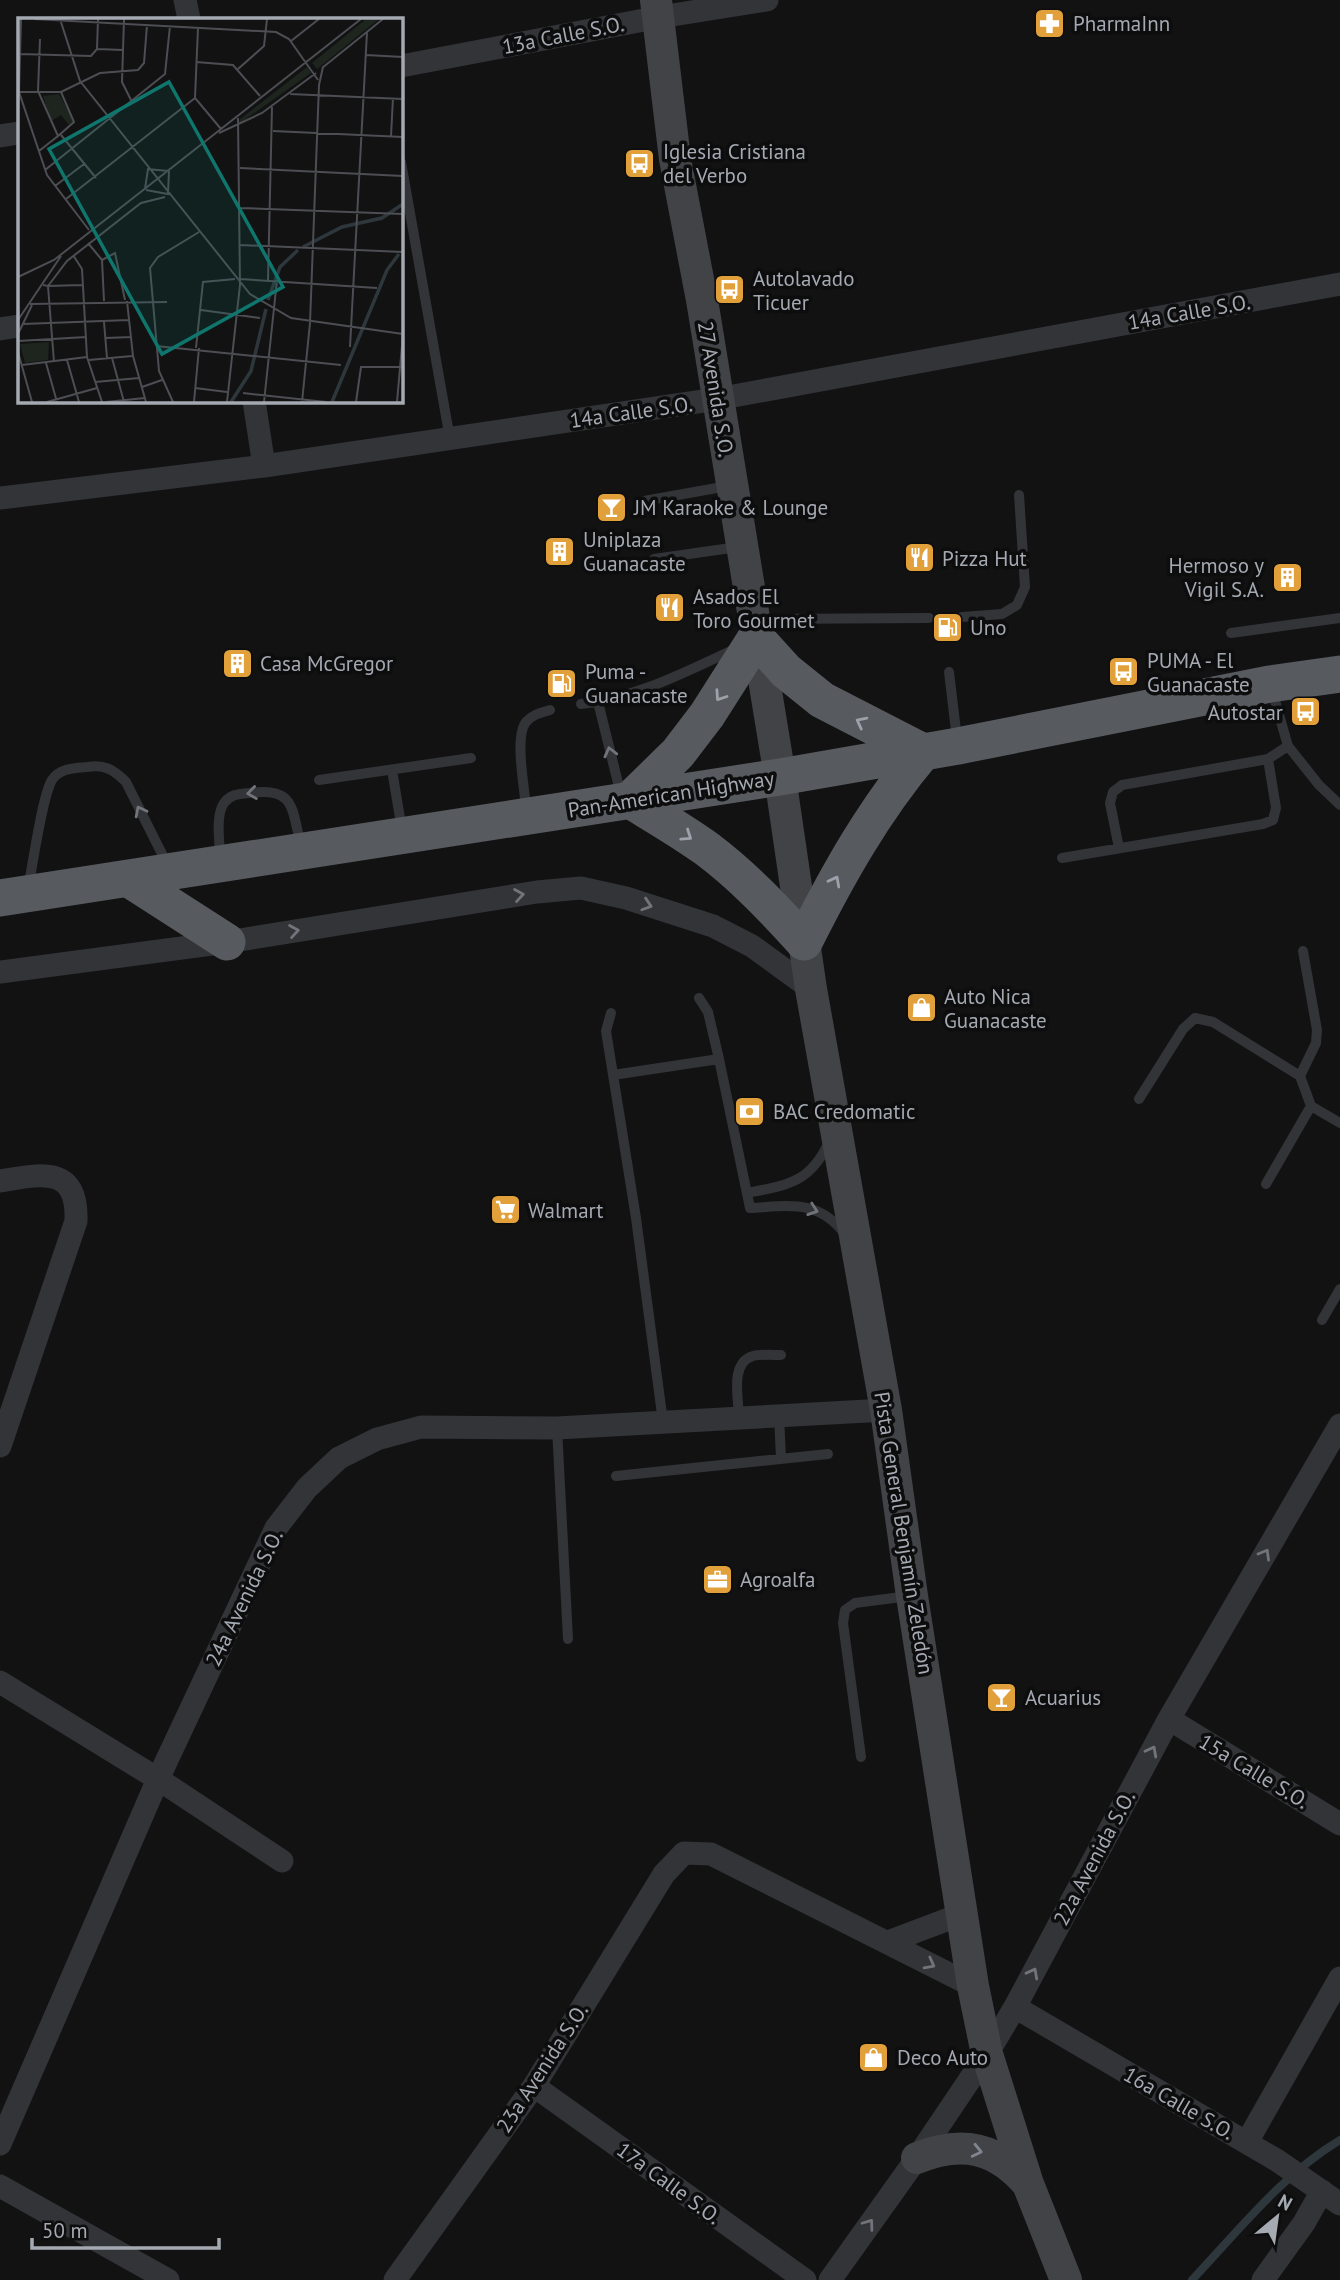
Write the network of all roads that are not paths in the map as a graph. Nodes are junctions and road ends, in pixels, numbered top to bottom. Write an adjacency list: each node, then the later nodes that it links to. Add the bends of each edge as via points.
1 (185, 0): 4 (street)
2 (767, 0): 3 (street, 13a Calle S.O.)
3 (658, 8): 5 (street, 13a Calle S.O.); 12 (main road, 27 Avenida S.O., via 675,159)
4 (189, 18)
5 (402, 66)
6 (18, 133): 7 (street)
7 (0, 136)
8 (402, 168): 14 (lane)
9 (1340, 284): 12 (street, 14a Calle S.O.)
10 (18, 326): 11 (street)
11 (0, 329)
12 (718, 399): 14 (street, 14a Calle S.O.); 16 (main road, 27 Avenida S.O.)
13 (254, 402): 15 (street)
14 (450, 439): 15 (street, 14a Calle S.O.)
15 (264, 466): 18 (street, 14a Calle S.O.)
16 (731, 486): 19 (lane); 20 (main road, 27 Avenida S.O.)
17 (1019, 495): 22 (lane, via 1025,587 1017,605 1002,614)
18 (0, 498)
19 (644, 501)
20 (741, 546): 21 (lane); 25 (main road, 27 Avenida S.O.)
21 (654, 559)
22 (962, 617)
23 (929, 618): 25 (lane)
24 (1340, 618): 26 (lane)
25 (754, 629): 30 (lane, via 654,686); 35 (highway, one-way to 25, via 822,701 786,671); 39 (main road, 27 Avenida S.O.); 41 (highway, one-way to 41, via 707,715 678,753)
26 (1231, 633)
27 (949, 672): 33 (lane)
28 (1340, 674): 29 (highway, Pan-American Highway)
29 (1270, 684): 33 (highway, Pan-American Highway); 34 (lane)
30 (598, 702): 31 (lane); 41 (lane, one-way to 30)
31 (581, 704)
32 (550, 710): 43 (lane, via 534,715 520,737)
33 (958, 746): 35 (highway, Pan-American Highway)
34 (1288, 746): 37 (lane); 42 (lane)
35 (923, 752): 39 (highway, Pan-American Highway); 53 (highway, one-way to 35, via 845,863)
36 (471, 758): 38 (lane)
37 (1268, 759): 45 (lane, via 1122,785 1113,792 1110,803); 45 (lane, via 1276,808 1273,820)
38 (392, 769): 40 (lane); 44 (lane)
39 (780, 777): 41 (highway, Pan-American Highway); 53 (main road, Pista General Benjamín Zeledón)
40 (319, 780)
41 (626, 801): 43 (highway, Pan-American Highway); 53 (highway, one-way to 53, via 726,864)
42 (1340, 805)
43 (527, 817): 44 (highway, Pan-American Highway)
44 (403, 836): 46 (highway, Pan-American Highway)
45 (1119, 848): 47 (lane)
46 (303, 851): 48 (highway, Pan-American Highway); 48 (lane, one-way to 48, via 290,804 281,794 270,790 232,795 223,804 220,817)
47 (1062, 858)
48 (220, 864): 49 (highway, Pan-American Highway)
49 (171, 872): 50 (highway, Pan-American Highway); 51 (lane, one-way to 51, via 126,782 115,771 100,765 64,770 53,779)
50 (129, 878): 51 (highway, Pan-American Highway); 52 (highway)
51 (13, 896)
52 (227, 942): 55 (street); 56 (street, one-way to 56, via 581,888 713,926 752,946)
53 (804, 942): 56 (main road, Pista General Benjamín Zeledón)
54 (1304, 951): 61 (lane, via 1317,1030 1316,1043)
55 (0, 972)
56 (811, 989): 65 (main road, Pista General Benjamín Zeledón)
57 (699, 998): 59 (lane, via 708,1012)
58 (611, 1013): 60 (lane, via 606,1031)
59 (719, 1059): 60 (lane); 68 (lane)
60 (613, 1075): 76 (lane)
61 (1300, 1076): 62 (lane, via 1213,1022 1195,1018); 63 (lane)
62 (1139, 1099)
63 (1311, 1107): 64 (lane); 67 (lane)
64 (1340, 1123)
65 (836, 1127): 68 (lane, via 812,1171 785,1185); 69 (main road, Pista General Benjamín Zeledón)
66 (0, 1181): 79 (street, via 37,1174 56,1177 70,1186 77,1201 76,1220)
67 (1266, 1184)
68 (747, 1193): 69 (lane, one-way to 69, via 750,1208 795,1205 827,1215)
69 (859, 1252): 73 (main road, Pista General Benjamín Zeledón)
70 (1340, 1289): 71 (lane)
71 (1322, 1320)
72 (781, 1355): 75 (lane, via 742,1362 737,1374)
73 (886, 1410): 74 (street, 24a Avenida S.O.); 83 (main road, Pista General Benjamín Zeledón)
74 (779, 1415): 75 (street, 24a Avenida S.O.); 81 (lane)
75 (739, 1418): 76 (street, 24a Avenida S.O.)
76 (663, 1422): 78 (street, 24a Avenida S.O.)
77 (1340, 1424): 86 (street, 22a Avenida S.O., one-way to 77)
78 (557, 1428): 84 (lane); 88 (street, 24a Avenida S.O., via 421,1427 377,1439 339,1458 307,1488 276,1528)
79 (0, 1446)
80 (828, 1454): 81 (lane)
81 (782, 1459): 82 (lane)
82 (616, 1476)
83 (912, 1596): 87 (lane, via 855,1603 845,1610); 91 (main road, Pista General Benjamín Zeledón)
84 (568, 1639)
85 (0, 1682): 88 (street)
86 (1168, 1719): 89 (street, 15a Calle S.O.); 95 (street, 22a Avenida S.O., one-way to 86)
87 (860, 1757)
88 (158, 1779): 90 (street); 99 (street, 24a Avenida S.O.)
89 (1340, 1824)
90 (282, 1861)
91 (962, 1914): 92 (street); 94 (main road, Pista General Benjamín Zeledón)
92 (888, 1942): 94 (street, one-way to 94); 97 (street, 23a Avenida S.O., via 711,1854 684,1853 664,1874)
93 (1340, 1978): 98 (street)
94 (973, 1986): 96 (main road, Pista General Benjamín Zeledón)
95 (1015, 2007): 96 (street, 22a Avenida S.O.); 98 (street, 16a Calle S.O.)
96 (987, 2054): 100 (street, 22a Avenida S.O.); 101 (main road, Pista General Benjamín Zeledón)
97 (534, 2086): 105 (street, 23a Avenida S.O.); 106 (street, 17a Calle S.O.)
98 (1247, 2142): 103 (street, 16a Calle S.O.)
99 (0, 2144)
100 (917, 2158): 101 (main road, one-way to 101, via 949,2148 978,2150 1004,2161); 107 (street, 22a Avenida S.O., one-way to 100)
101 (1028, 2184): 108 (main road, Pista General Benjamín Zeledón)
102 (0, 2186): 104 (street)
103 (1322, 2191): 109 (street)
104 (168, 2280)
105 (395, 2280)
106 (805, 2280)
107 (830, 2280)
108 (1066, 2280)
109 (1263, 2280)

